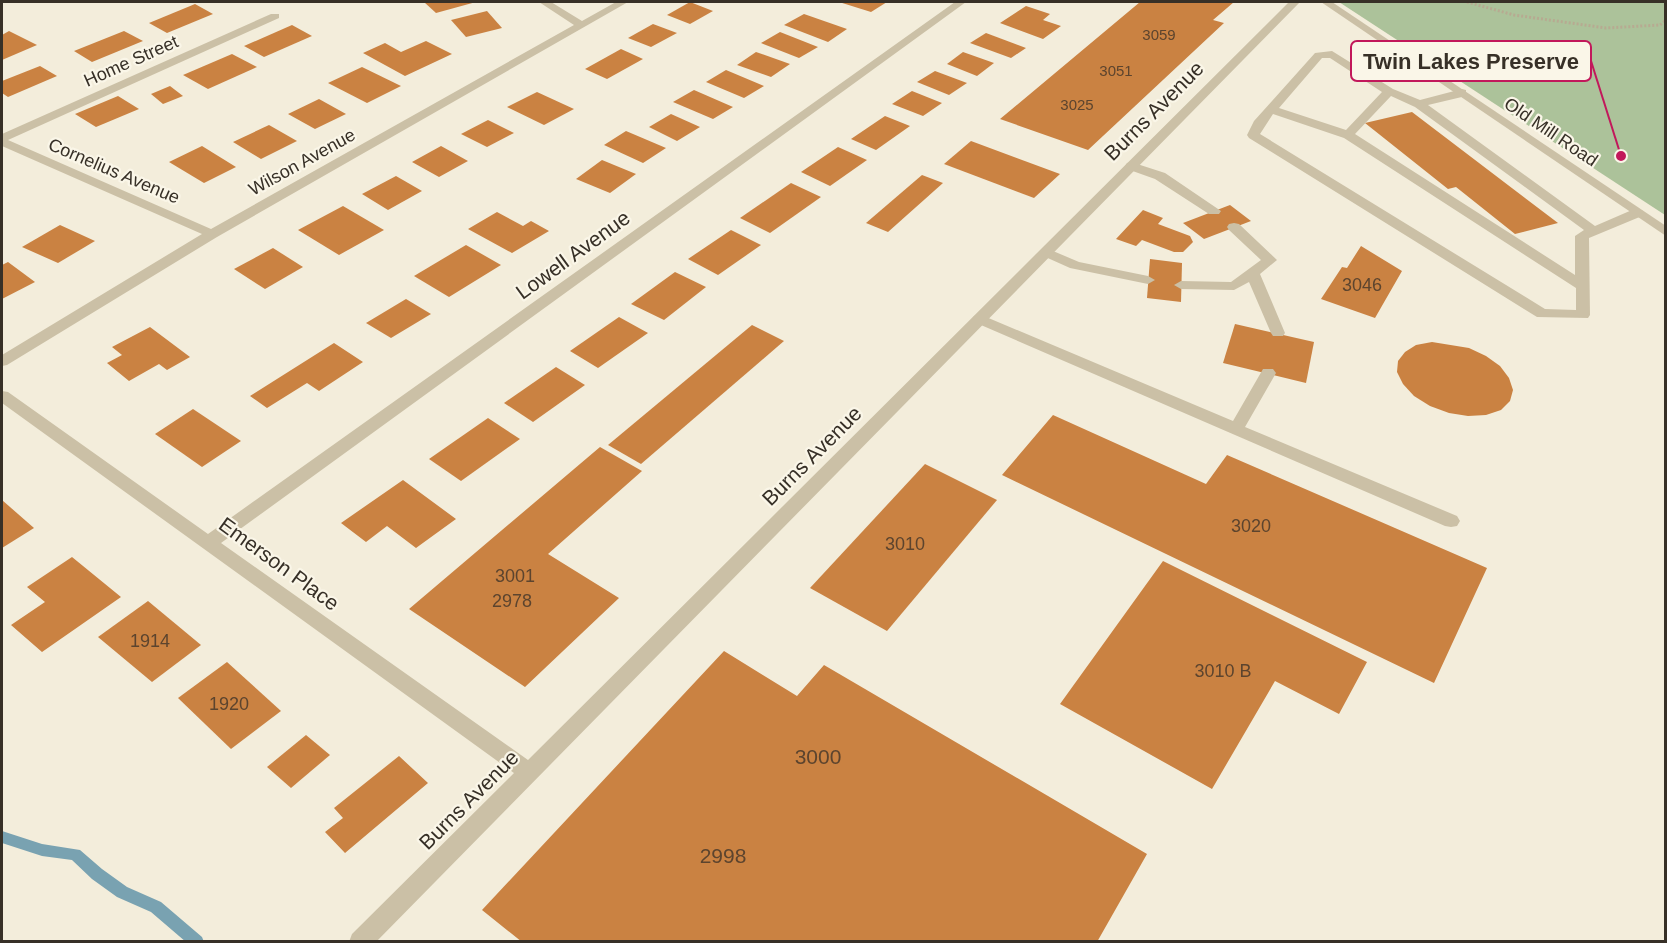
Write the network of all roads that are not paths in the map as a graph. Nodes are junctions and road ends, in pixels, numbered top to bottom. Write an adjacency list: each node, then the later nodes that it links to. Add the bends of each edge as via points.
1 (544, 2): 7 (street)
2 (623, 2): 7 (street, Wilson Avenue)
3 (961, 2): 33 (street, Lowell Avenue)
4 (1295, 2): 14 (street, Burns Avenue)
5 (1326, 2): 9 (street, Old Mill Road)
6 (276, 16): 13 (street, Home Street)
7 (582, 25): 20 (street, Wilson Avenue)
8 (1389, 91): 10 (street); 11 (street, via 1332,54 1319,55); 12 (street)
9 (1462, 93): 10 (street); 16 (street, Old Mill Road)
10 (1419, 104): 18 (street)
11 (1270, 109): 12 (street); 25 (street, via 1253,135 1542,314 1583,315)
12 (1348, 135): 25 (street)
13 (2, 140): 20 (street, Cornelius Avenue)
14 (1131, 166): 15 (street, via 1160,176); 21 (street, Burns Avenue)
15 (1214, 211)
16 (1637, 213): 18 (street); 19 (street, Old Mill Road)
17 (1234, 227): 22 (street, via 1270,260)
18 (1594, 231): 25 (street, via 1582,236)
19 (1665, 232)
20 (212, 234): 28 (street, Wilson Avenue)
21 (1046, 252): 23 (street, via 1075,265); 26 (street, Burns Avenue)
22 (1252, 273): 24 (street, via 1234,286); 27 (street)
23 (1148, 280)
24 (1181, 285)
25 (1582, 286)
26 (979, 319): 31 (street); 34 (street, Burns Avenue)
27 (1278, 333)
28 (2, 360)
29 (1268, 374): 31 (street)
30 (2, 396): 33 (street, Emerson Place)
31 (1236, 429): 32 (street)
32 (1451, 521)
33 (210, 542): 34 (street, Emerson Place)
34 (529, 772): 35 (street, Burns Avenue)
35 (360, 942)

